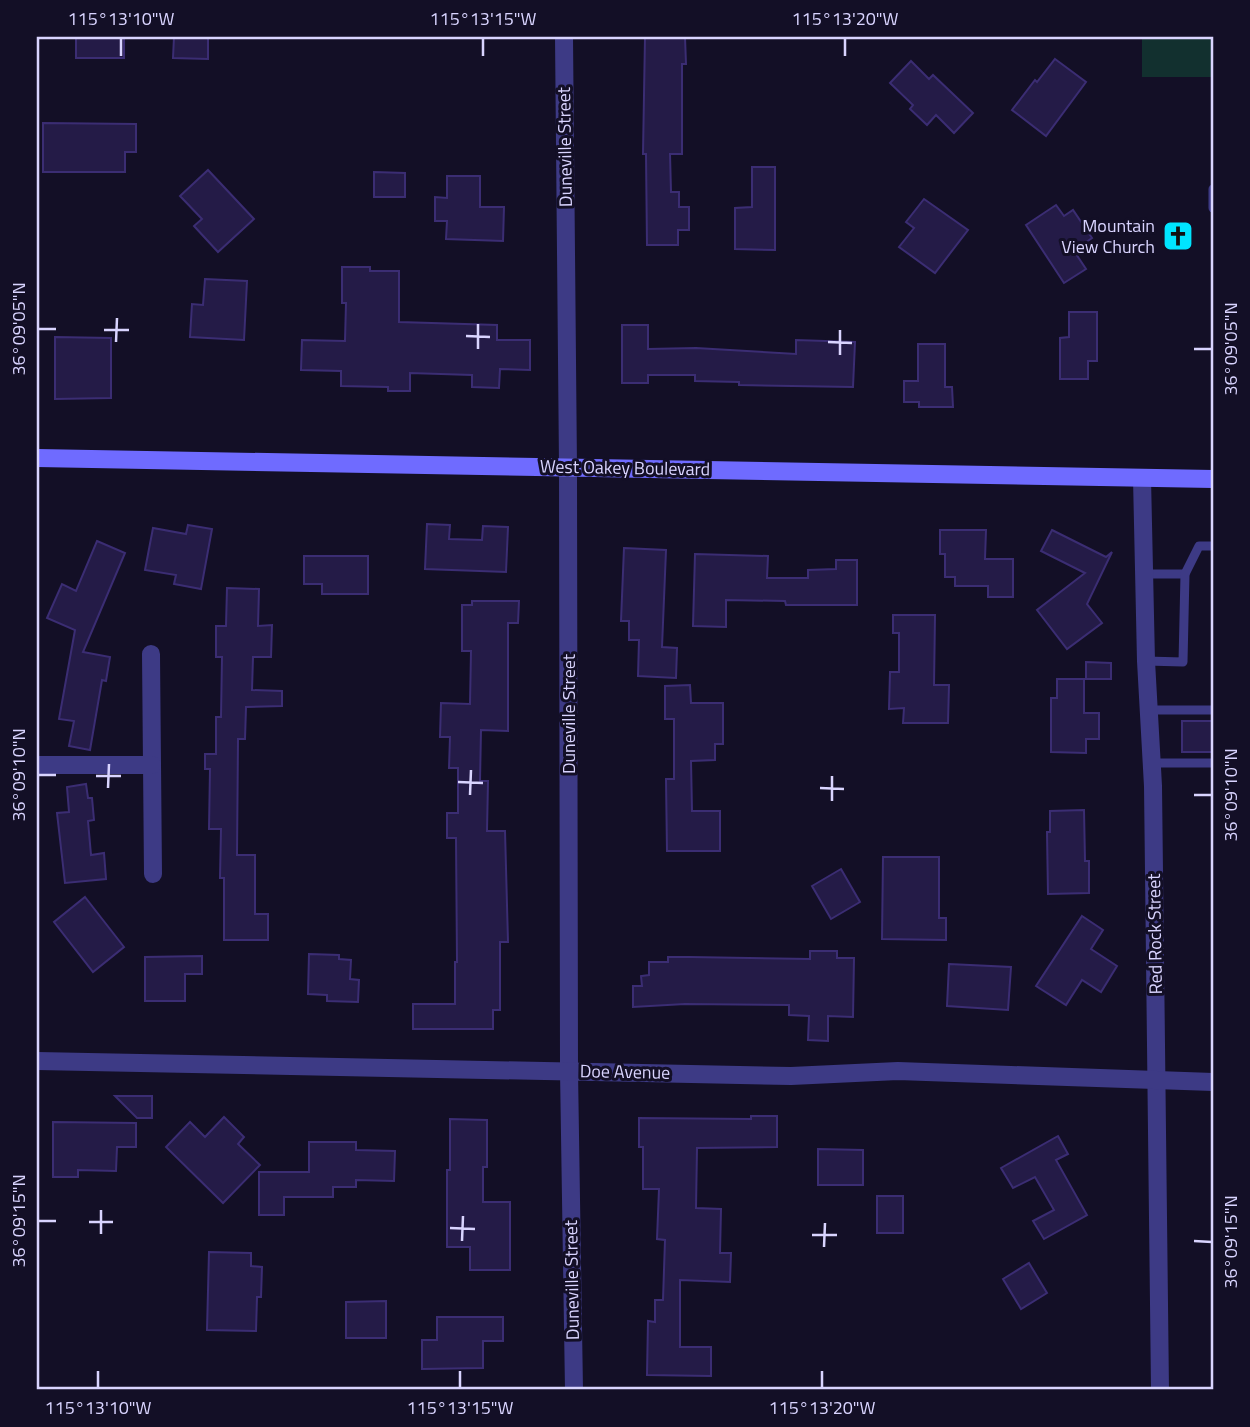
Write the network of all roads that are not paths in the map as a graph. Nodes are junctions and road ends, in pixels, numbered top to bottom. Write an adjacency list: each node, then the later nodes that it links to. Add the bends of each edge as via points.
1 (564, 37): 5 (street, Duneville Street)
2 (1213, 189): 3 (lane)
3 (1213, 208)
4 (37, 458): 5 (main road, West Oakey Boulevard)
5 (568, 467): 6 (main road, West Oakey Boulevard); 21 (street, Duneville Street)
6 (1142, 478): 7 (main road, West Oakey Boulevard); 9 (street, Red Rock Street)
7 (1213, 479)
8 (1213, 546): 10 (lane, via 1199,545)
9 (1145, 574): 10 (lane); 12 (street, Red Rock Street)
10 (1185, 574): 12 (lane, via 1183,662)
11 (151, 654): 18 (street)
12 (1146, 661): 13 (street, Red Rock Street)
13 (1149, 710): 14 (lane); 15 (street, Red Rock Street)
14 (1213, 710)
15 (1151, 763): 16 (lane); 22 (street, Red Rock Street)
16 (1213, 763)
17 (37, 765): 18 (street)
18 (152, 765): 19 (street)
19 (153, 874)
20 (37, 1062): 21 (street, Doe Avenue)
21 (569, 1071): 22 (street, Doe Avenue, via 791,1076 898,1071); 24 (street, Duneville Street)
22 (1158, 1079): 23 (street, Doe Avenue); 25 (street, Red Rock Street)
23 (1213, 1082)
24 (574, 1390)
25 (1160, 1390)

